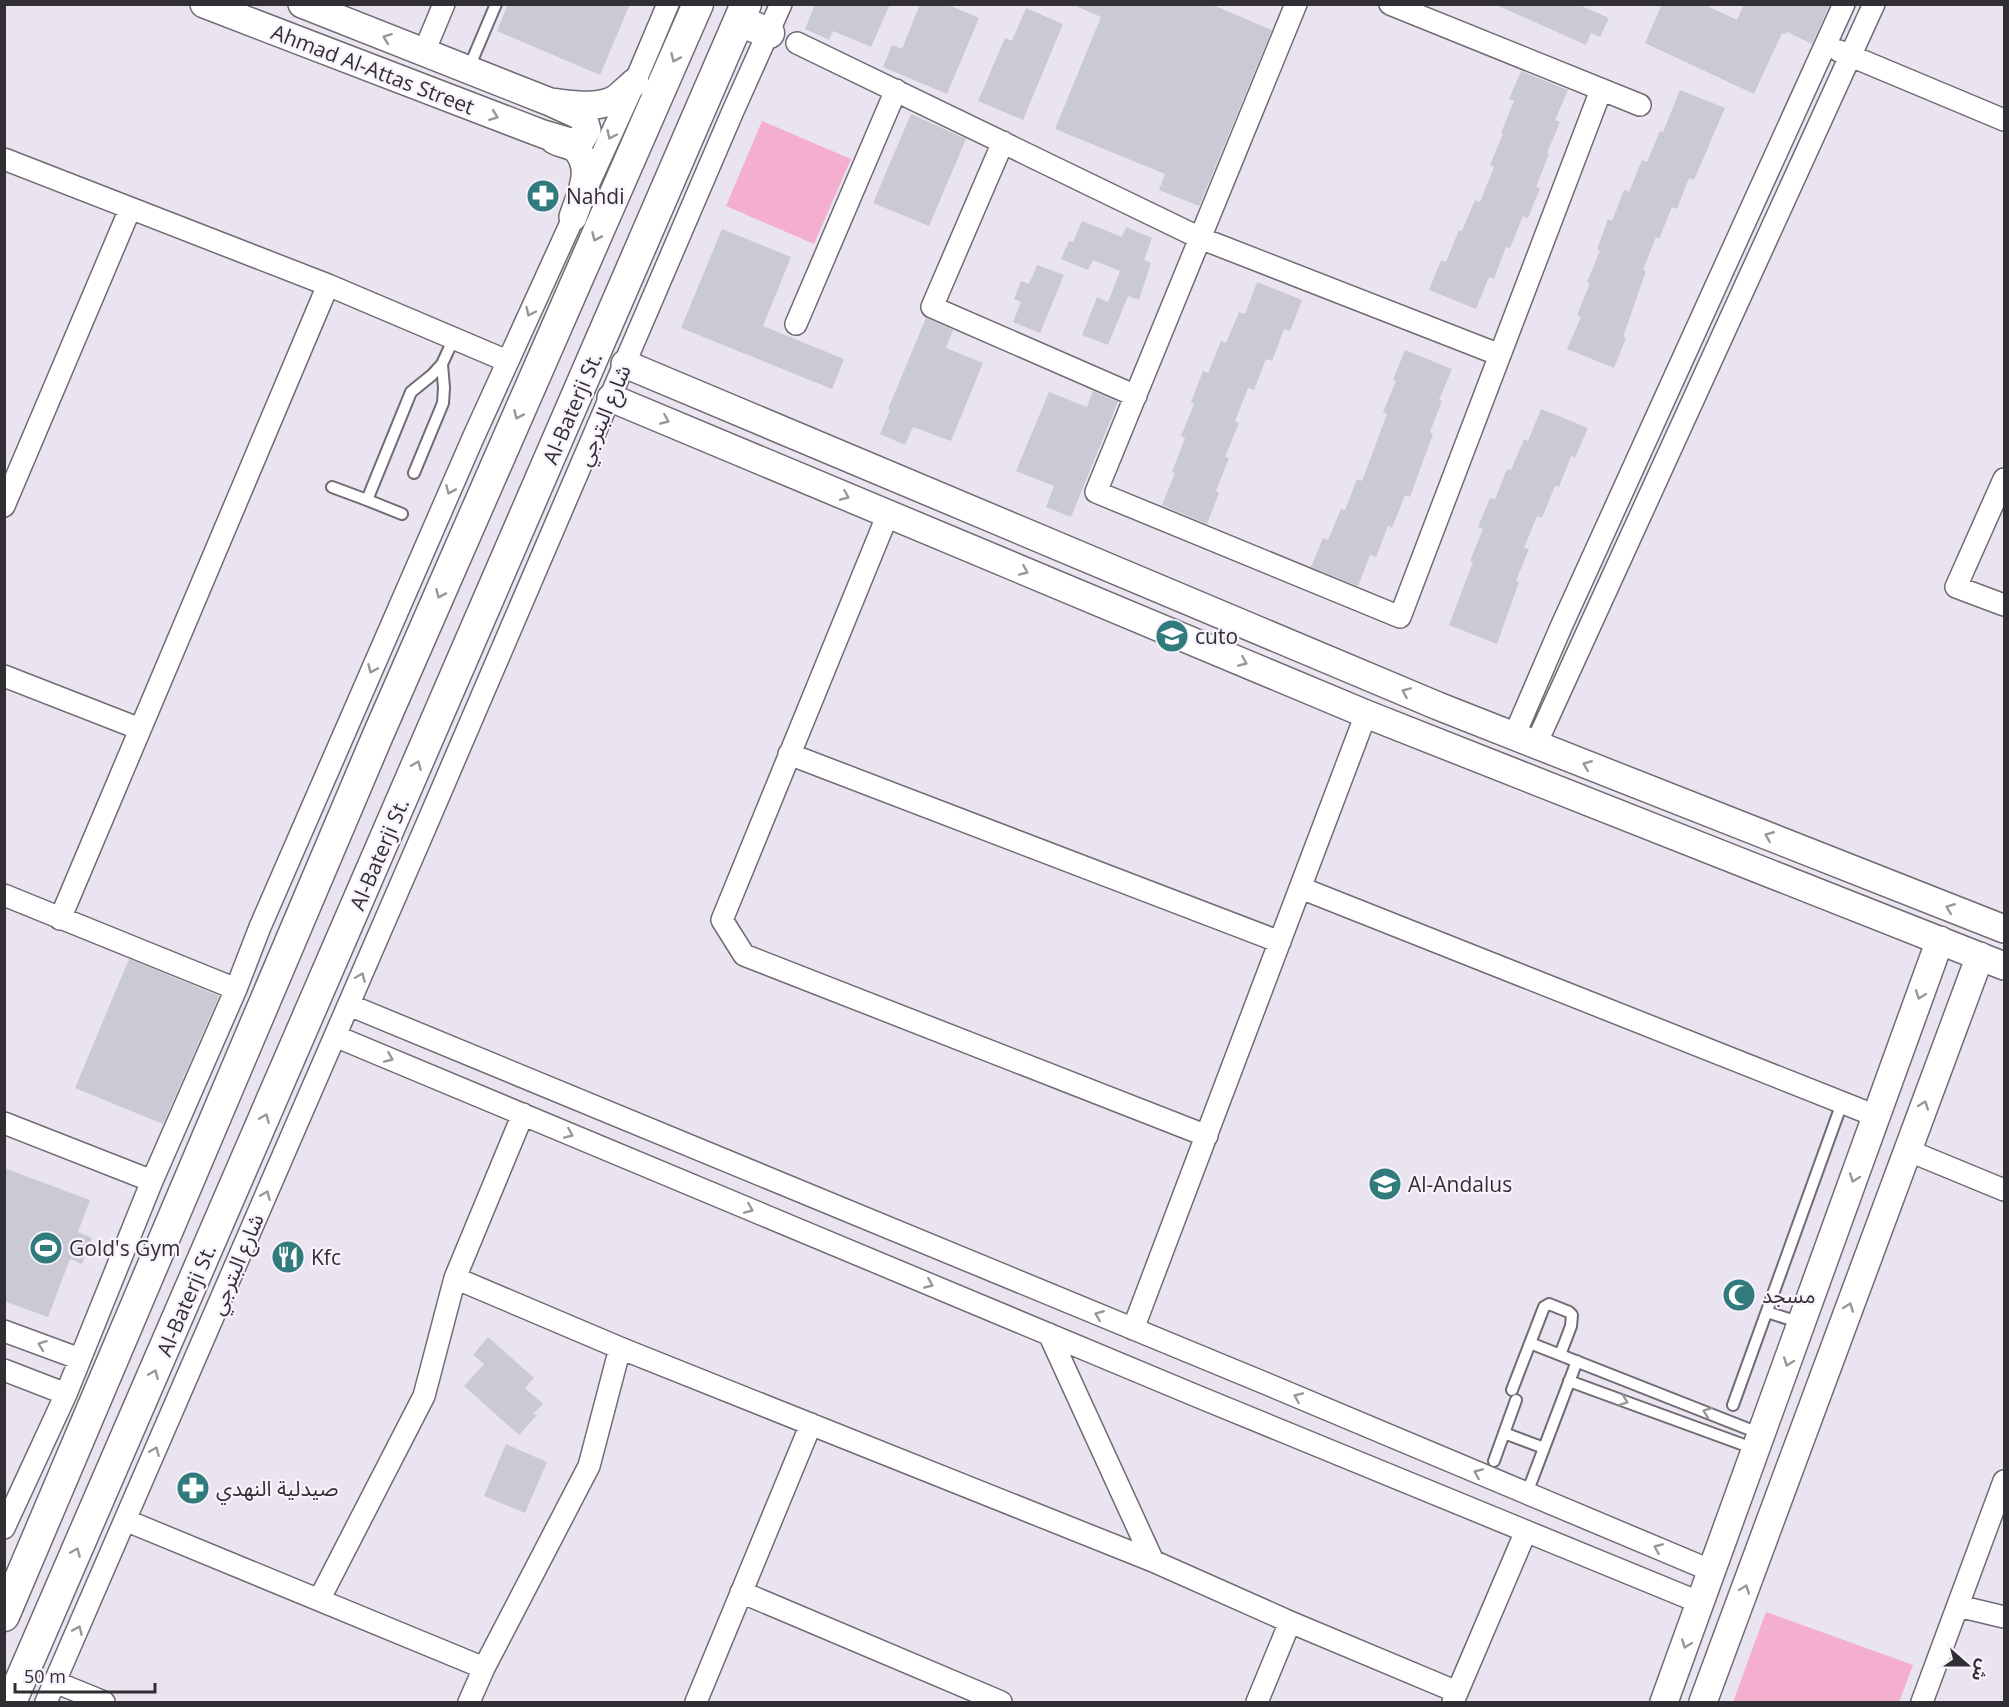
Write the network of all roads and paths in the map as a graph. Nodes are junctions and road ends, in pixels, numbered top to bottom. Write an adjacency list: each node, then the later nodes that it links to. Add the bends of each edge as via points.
1 (204, 4): 25 (street, Ahmad Al-Attas Street, one-way to 25)
2 (302, 4): 16 (street, Ahmad Al-Attas Street, one-way to 2)
3 (444, 4): 16 (street)
4 (496, 4): 18 (lane)
5 (698, 4): 43 (main road, Al-Baterji St., one-way to 43)
6 (781, 4): 13 (street, شارع البترجي)
7 (1296, 4): 30 (street)
8 (1390, 4): 21 (street)
9 (1844, 4): 15 (street)
10 (1874, 4): 17 (street)
11 (666, 7): 19 (street)
12 (742, 13): 13 (main road); 50 (main road, Al-Baterji St.)
13 (769, 33): 37 (street, شارع البترجي)
14 (797, 43): 20 (street)
15 (1826, 45): 17 (street); 55 (street, via 1561,627)
16 (424, 52): 18 (street, Ahmad Al-Attas Street)
17 (1851, 55): 24 (street); 55 (street)
18 (468, 70): 22 (street, Ahmad Al-Attas Street)
19 (635, 82): 22 (street, Ahmad Al-Attas Street, via 615,99 600,105); 29 (street, one-way to 29)
20 (896, 90): 26 (street); 32 (street)
21 (1601, 90): 23 (street); 34 (street)
22 (550, 102): 25 (street, via 583,117 587,130 581,140 570,142)
23 (1640, 105)
24 (2004, 120)
25 (543, 134): 29 (street, via 575,148 585,163 586,177)
26 (1003, 142): 30 (street); 38 (street, via 932,308)
27 (4, 159): 28 (street)
28 (130, 208): 31 (street); 46 (street)
29 (573, 217): 35 (street, one-way to 35)
30 (1200, 238): 34 (street); 38 (street)
31 (328, 285): 33 (street); 54 (street)
32 (796, 324)
33 (454, 338): 35 (street); 36 (lane)
34 (1500, 355): 38 (street, via 1400,617 1096,492)
35 (507, 361): 40 (street)
36 (442, 364): 41 (lane, via 443,403); 45 (lane, via 411,392)
37 (625, 364): 39 (street, شارع البترجي); 55 (street, one-way to 37)
38 (1136, 396)
39 (611, 398): 48 (street, one-way to 48); 59 (street, شارع البترجي)
40 (473, 438): 43 (street); 63 (street, one-way to 63)
41 (414, 473)
42 (2004, 479): 51 (street, via 1956,587)
43 (490, 480): 49 (main road, Al-Baterji St.)
44 (332, 487): 45 (lane)
45 (367, 500): 47 (lane)
46 (4, 506)
47 (402, 514)
48 (888, 514): 53 (street, one-way to 53); 56 (street)
49 (453, 564): 50 (main road); 65 (main road, Al-Baterji St., one-way to 65)
50 (496, 584): 58 (main road, Al-Baterji St., one-way to 50)
51 (2004, 606)
52 (4, 676): 54 (street)
53 (1366, 714): 57 (street); 60 (street)
54 (140, 729): 62 (street)
55 (1525, 740): 57 (street); 64 (street, one-way to 55)
56 (789, 754): 67 (street); 77 (street, via 722,920 744,955)
57 (1522, 776): 66 (street)
58 (403, 798): 59 (street); 96 (main road, Al-Baterji St., one-way to 58)
59 (426, 826): 71 (street, شارع البترجي, one-way to 59)
60 (1300, 888): 67 (street); 73 (street)
61 (4, 895): 62 (street)
62 (60, 919): 70 (street)
63 (260, 927): 65 (street); 70 (street)
64 (2004, 929)
65 (291, 940): 108 (main road, Al-Baterji St.)
66 (1940, 940): 68 (street); 75 (street, one-way to 75)
67 (1280, 942): 77 (street)
68 (1980, 956): 69 (street); 78 (street, one-way to 68)
69 (2004, 966)
70 (236, 989): 79 (street)
71 (349, 1005): 72 (street, شارع البترجي); 84 (street, one-way to 71)
72 (335, 1036): 74 (street, one-way to 74); 98 (street, شارع البترجي, one-way to 72)
73 (1842, 1103): 75 (street); 82 (lane)
74 (523, 1114): 81 (street); 86 (street, one-way to 86)
75 (1876, 1116): 83 (street, one-way to 83)
76 (4, 1123): 79 (street)
77 (1206, 1136): 84 (street)
78 (1907, 1150): 80 (street); 129 (street, one-way to 78)
79 (152, 1180): 90 (street)
80 (2004, 1190)
81 (455, 1278): 88 (street); 112 (street, via 424,1396)
82 (1767, 1312): 83 (lane); 95 (lane)
83 (1802, 1323): 100 (street, one-way to 100)
84 (1133, 1329): 104 (street, one-way to 84)
85 (4, 1331): 90 (street, one-way to 85)
86 (1049, 1334): 107 (street); 109 (street)
87 (1530, 1343): 89 (lane); 89 (lane, via 1544,1307 1555,1305 1572,1316); 99 (lane)
88 (621, 1348): 97 (street); 118 (street, via 589,1466)
89 (1560, 1355): 91 (lane)
90 (80, 1359): 94 (street)
91 (1577, 1361): 93 (lane); 100 (lane, one-way to 91)
92 (4, 1370): 94 (street)
93 (1569, 1381): 100 (lane, one-way to 100); 101 (lane)
94 (66, 1394): 106 (street)
95 (1734, 1405)
96 (136, 1414): 98 (street); 121 (main road, Al-Baterji St., one-way to 96)
97 (811, 1424): 109 (street); 111 (street)
98 (166, 1426): 105 (street, شارع البترجي, one-way to 98)
99 (1504, 1433): 101 (lane); 102 (lane)
100 (1759, 1442): 110 (street)
101 (1544, 1448): 104 (lane)
102 (1494, 1461)
103 (2004, 1481): 114 (street)
104 (1527, 1493): 110 (street, one-way to 104)
105 (125, 1520): 112 (street); 119 (street, شارع البترجي, one-way to 105)
106 (6, 1524): 108 (street)
107 (1526, 1531): 113 (street); 120 (street)
108 (40, 1534): 115 (main road, Al-Baterji St.)
109 (1153, 1560): 117 (street)
110 (1712, 1571): 113 (street)
111 (741, 1592): 125 (street); 126 (street)
112 (319, 1600): 118 (street)
113 (1701, 1603): 128 (street, one-way to 128)
114 (1958, 1606): 116 (street); 130 (street)
115 (4, 1617)
116 (2004, 1617)
117 (1290, 1622): 120 (street); 127 (street)
118 (484, 1668): 124 (street)
119 (55, 1682): 122 (street, شارع البترجي); 123 (street)
120 (1455, 1697)
121 (11, 1702)
122 (46, 1702)
123 (105, 1702)
124 (469, 1702)
125 (696, 1702)
126 (1001, 1702)
127 (1257, 1702)
128 (1664, 1702)
129 (1702, 1702)
130 (1922, 1702)

